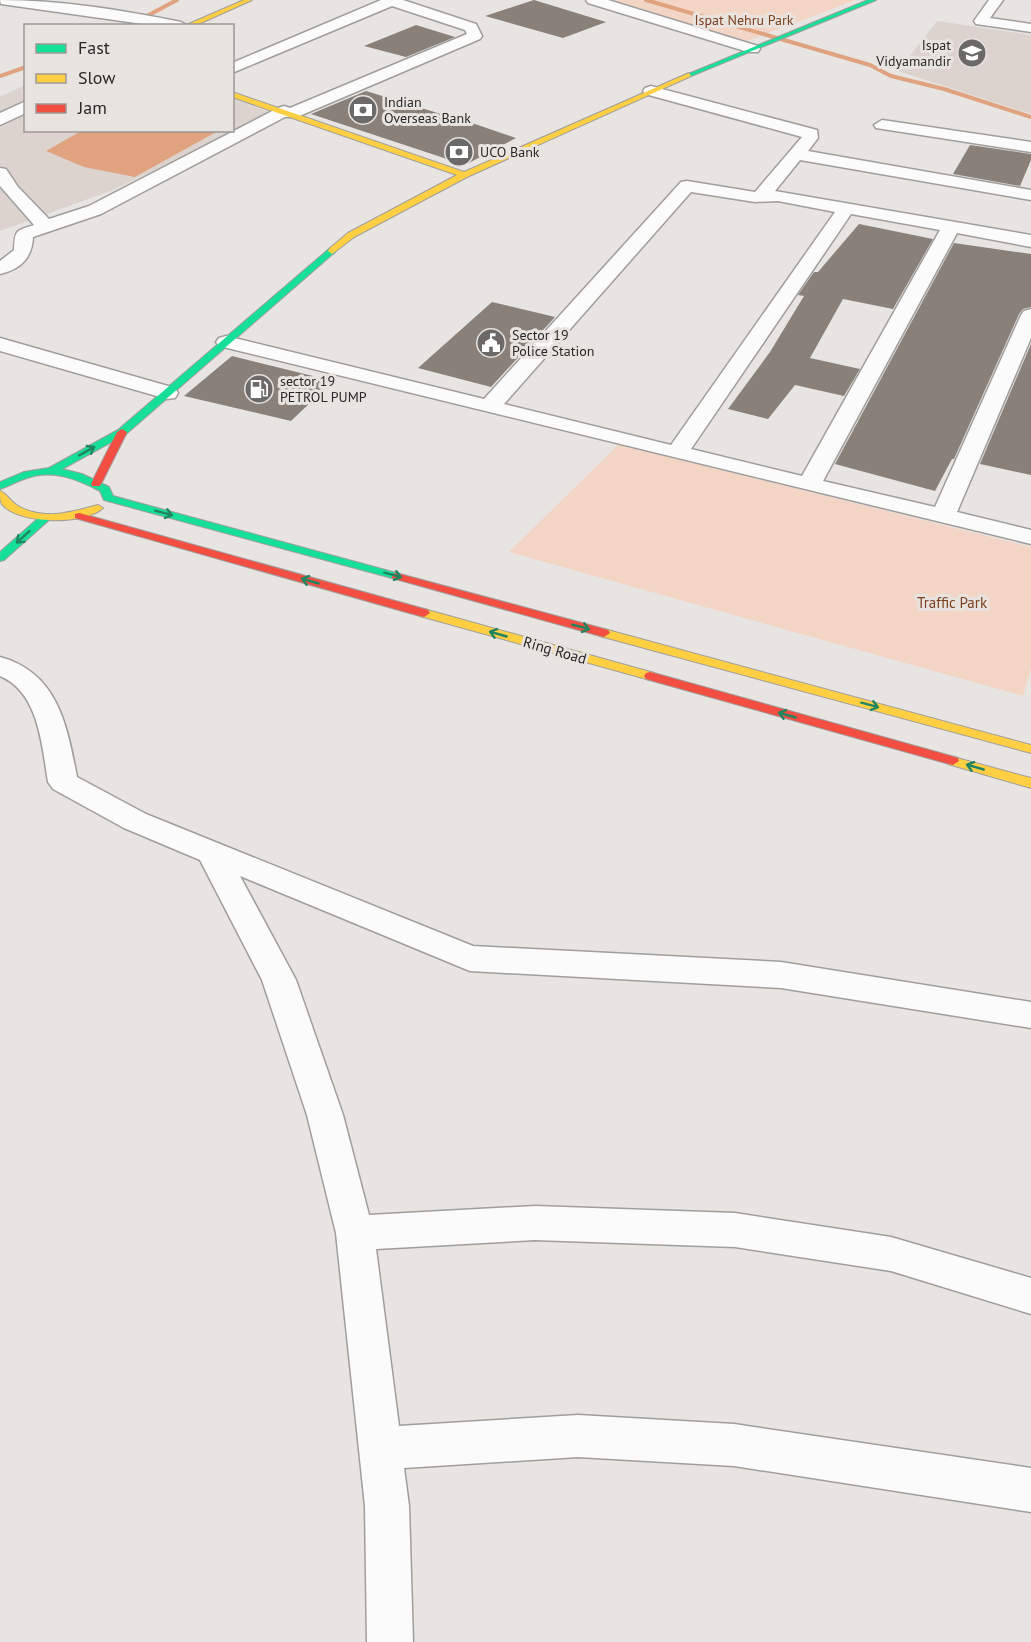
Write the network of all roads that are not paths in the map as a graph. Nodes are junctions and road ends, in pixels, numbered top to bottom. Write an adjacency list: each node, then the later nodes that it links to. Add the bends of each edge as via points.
1 (1, 0): 7 (street)
2 (249, 0): 9 (street)
3 (390, 0): 12 (street); 16 (street, via 471,27 475,36)
4 (593, 0): 11 (street)
5 (873, 0): 11 (street)
6 (996, 0): 10 (street, via 981,21)
7 (56, 3): 8 (street)
8 (172, 24)
9 (193, 24)
10 (1031, 28)
11 (753, 49): 13 (street)
12 (234, 68)
13 (651, 91): 20 (street, via 811,134); 22 (street)
14 (234, 95): 16 (street)
15 (24, 107): 17 (street)
16 (287, 112): 22 (street); 27 (street, via 95,210)
17 (0, 120)
18 (882, 125): 19 (street)
19 (1031, 147)
20 (795, 154): 24 (street); 25 (street)
21 (0, 174): 23 (street)
22 (464, 175): 32 (street, via 351,235)
23 (6, 193): 27 (street)
24 (1031, 195)
25 (760, 196): 26 (street); 35 (street, via 687,186)
26 (846, 208): 28 (street); 37 (street)
27 (46, 227): 30 (street, via 24,234 23,250)
28 (951, 227): 29 (street); 42 (street)
29 (1031, 242)
30 (0, 268)
31 (1031, 315): 48 (street)
32 (226, 342): 34 (street); 35 (street)
33 (0, 344): 34 (street)
34 (167, 393): 36 (street)
35 (489, 407): 37 (street)
36 (122, 432): 39 (street, one-way to 36); 41 (street)
37 (677, 453): 42 (street)
38 (9, 463): 40 (street)
39 (53, 470): 40 (street); 41 (street, via 75,474)
40 (36, 471): 43 (street, via 16,475)
41 (96, 484): 45 (street, via 105,489)
42 (809, 485): 48 (street)
43 (0, 486)
44 (0, 494): 46 (street)
45 (108, 498): 47 (street, via 93,512); 54 (street, Ring Road, one-way to 54)
46 (20, 510): 49 (street); 50 (street)
47 (79, 516): 49 (street); 55 (street, Ring Road, one-way to 47)
48 (943, 516): 51 (street)
49 (46, 517): 52 (street, one-way to 52)
50 (7, 523)
51 (1031, 537)
52 (0, 558)
53 (0, 666): 56 (street, via 11,669 38,693 54,735 63,782 135,821)
54 (1031, 749)
55 (1031, 783)
56 (212, 853): 57 (street, via 470,958 781,975); 58 (street, via 279,980 326,1115)
57 (1031, 1015)
58 (355, 1233): 59 (street, via 535,1223 735,1230 891,1254); 60 (street)
59 (1031, 1296)
60 (381, 1448): 61 (street, via 578,1436 734,1445); 62 (street, via 387,1506)
61 (1031, 1490)
62 (390, 1642)

